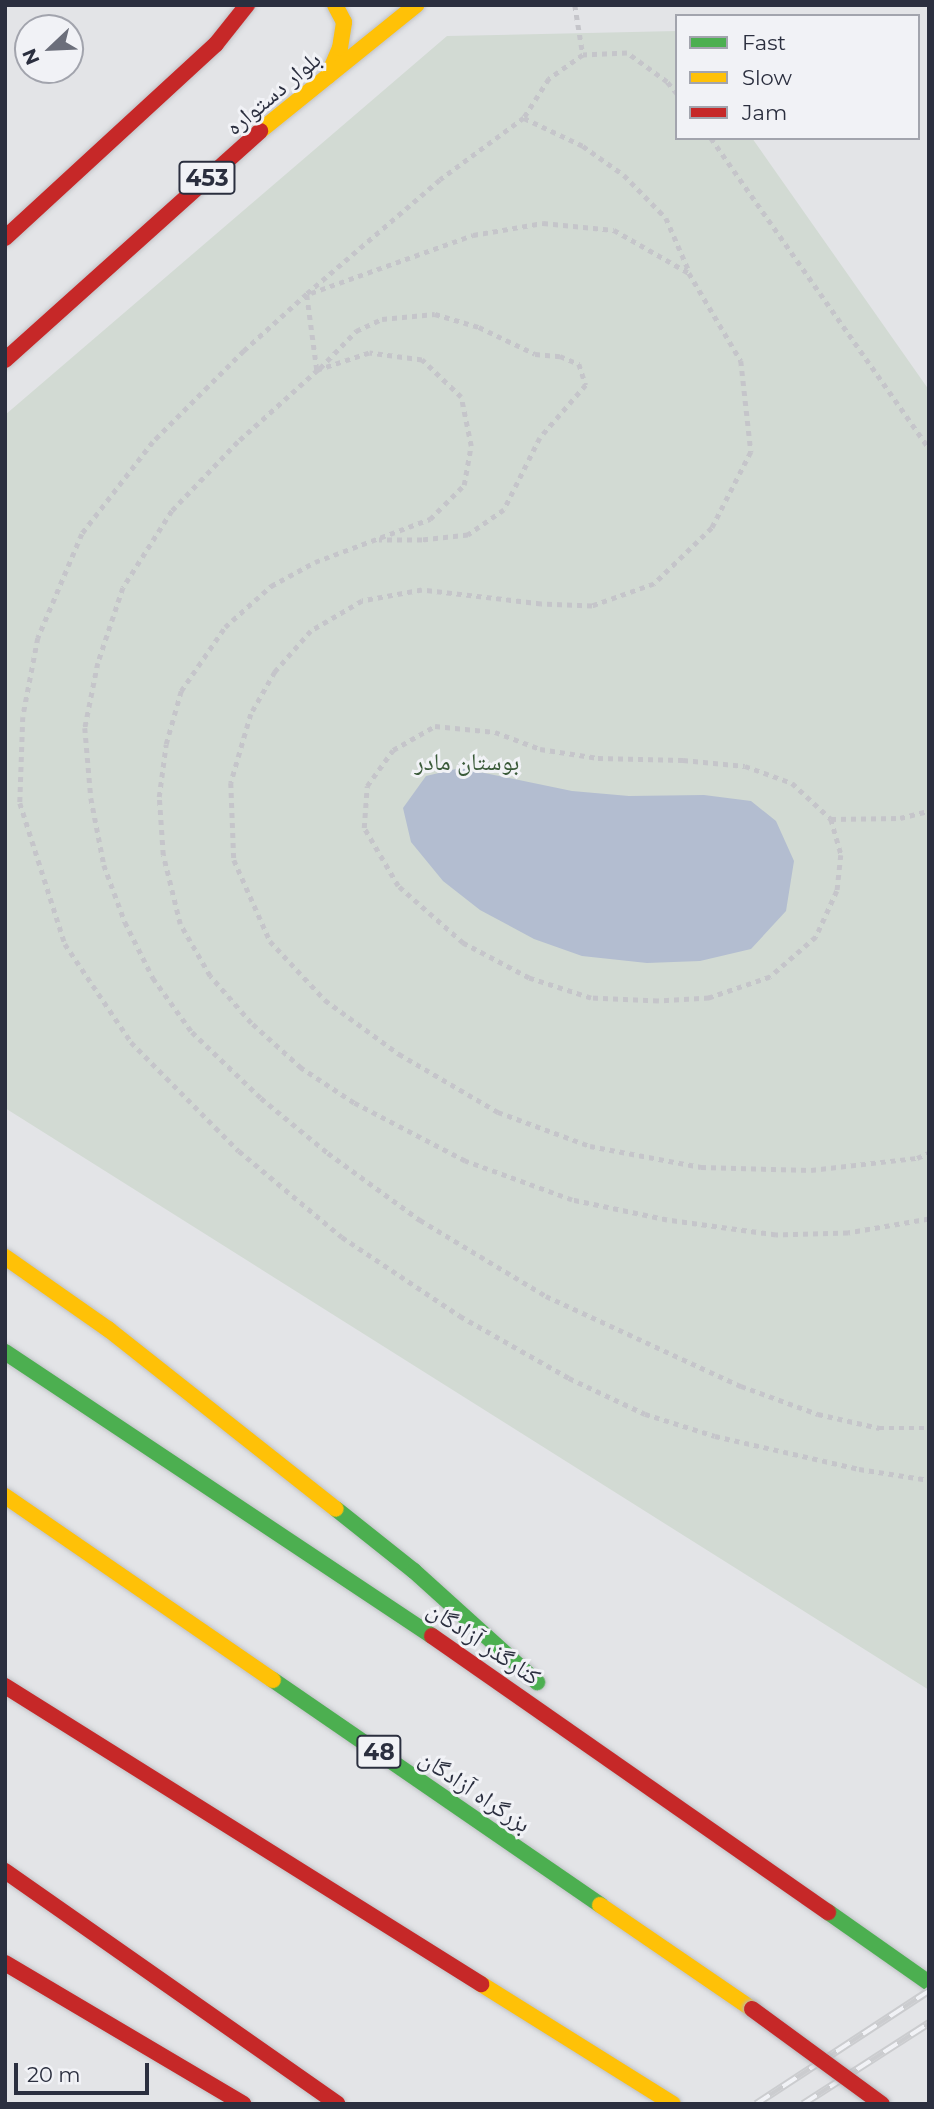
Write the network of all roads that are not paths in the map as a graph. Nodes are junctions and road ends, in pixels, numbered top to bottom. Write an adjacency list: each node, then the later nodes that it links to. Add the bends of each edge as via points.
1 (247, 5): 5 (main road, via 216,44)
2 (335, 5): 4 (main road, via 344,22 340,48)
3 (416, 5): 4 (main road, بلوار دستواره / 453)
4 (328, 76): 6 (main road, بلوار دستواره / 453, via 281,112)
5 (5, 238)
6 (5, 360)
7 (5, 1257): 11 (main road, via 108,1329 414,1571)
8 (5, 1352): 13 (main road, کنارگذر آزادگان)
9 (5, 1496): 20 (main road, بزرگراه آزادگان / 48, bridge, via 752,2009)
10 (5, 1686): 17 (main road)
11 (546, 1690)
12 (566, 1709): 13 (main road)
13 (647, 1783): 16 (main road, کنارگذر آزادگان)
14 (5, 1871): 19 (main road)
15 (5, 1963): 18 (main road)
16 (929, 1983)
17 (672, 2103)
18 (243, 2104)
19 (338, 2104)
20 (882, 2104)

